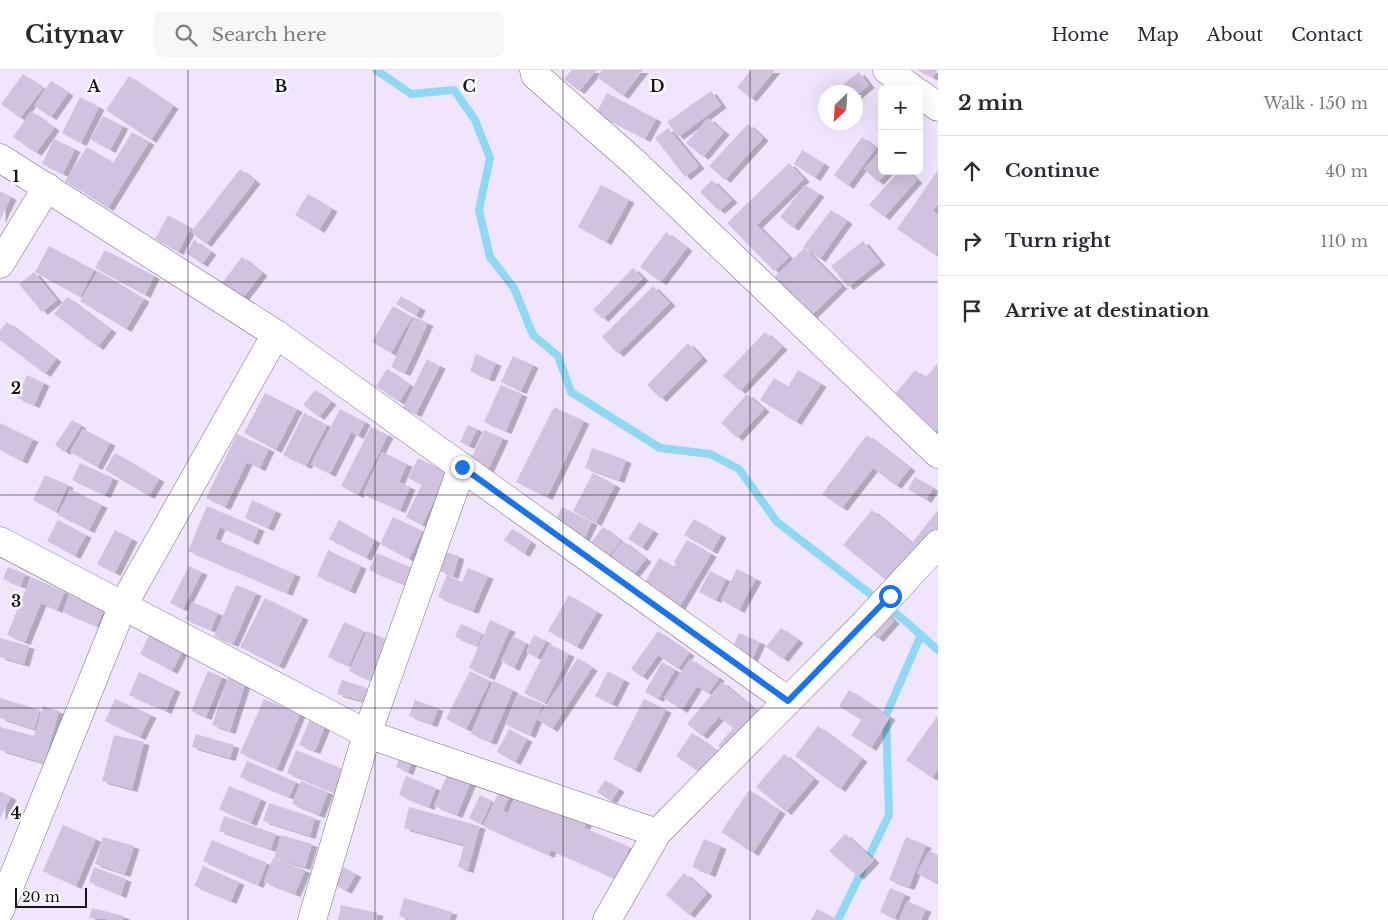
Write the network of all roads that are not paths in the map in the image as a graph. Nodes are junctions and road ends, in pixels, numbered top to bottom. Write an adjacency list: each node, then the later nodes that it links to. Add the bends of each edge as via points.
1 (534, 70): 10 (street)
2 (887, 70): 3 (street)
3 (908, 85)
4 (923, 96): 5 (street)
5 (938, 107)
6 (0, 158): 7 (street)
7 (47, 187): 8 (street); 9 (street)
8 (0, 264)
9 (276, 334): 11 (street); 14 (street)
10 (938, 454)
11 (462, 467): 15 (street); 16 (street)
12 (0, 541): 14 (street)
13 (938, 544): 15 (street)
14 (123, 605): 16 (street); 18 (street)
15 (788, 701): 17 (street)
16 (367, 734): 17 (street); 19 (street)
17 (657, 833): 20 (street)
18 (0, 910)
19 (312, 920)
20 (607, 920)

